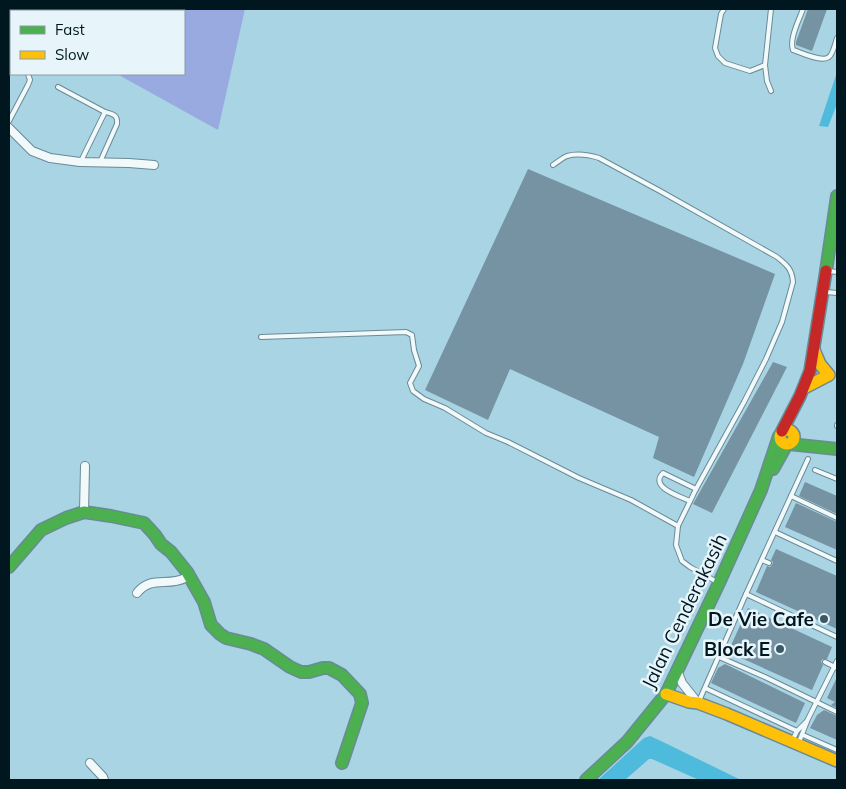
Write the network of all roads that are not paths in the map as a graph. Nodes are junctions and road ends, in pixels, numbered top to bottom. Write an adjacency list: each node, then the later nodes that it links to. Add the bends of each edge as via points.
1 (724, 9): 5 (lane, via 715,48 718,56 725,64 750,71)
2 (770, 9): 5 (lane)
3 (803, 9): 4 (lane, via 792,38 793,50 825,59)
4 (837, 38)
5 (766, 65): 8 (lane)
6 (28, 75): 10 (lane, via 28,85)
7 (58, 87): 9 (lane)
8 (771, 91)
9 (106, 112): 12 (lane); 13 (lane, via 118,119)
10 (9, 121)
11 (9, 128): 12 (street, via 32,151 50,158)
12 (80, 162): 13 (street)
13 (100, 162): 14 (street)
14 (154, 165)
15 (553, 165): 32 (lane, via 567,156 580,154 599,158 790,267 793,282 782,322 755,382)
16 (837, 204): 17 (street)
17 (835, 225): 18 (street)
18 (832, 271): 19 (street)
19 (823, 292): 20 (lane); 22 (street)
20 (837, 293)
21 (261, 337): 37 (lane, via 412,334 419,366 410,383 413,391 424,399)
22 (813, 350): 23 (street); 24 (street, via 824,370)
23 (810, 371): 24 (lane); 25 (street)
24 (833, 375): 25 (street)
25 (802, 392): 26 (street, Jalan Cenderakasih)
26 (787, 437): 27 (street, via 815,440); 44 (street, Jalan Cenderakasih)
27 (837, 449)
28 (808, 459): 33 (lane)
29 (84, 466): 35 (street)
30 (815, 470): 31 (lane)
31 (837, 479)
32 (696, 489): 34 (lane); 34 (lane, via 662,473 659,477 662,487)
33 (791, 496): 36 (lane); 38 (lane)
34 (690, 501): 37 (lane)
35 (84, 512): 42 (street, via 41,530); 43 (street, via 144,523)
36 (837, 518)
37 (678, 526): 44 (lane, via 676,545 682,562)
38 (775, 532): 39 (lane); 40 (lane)
39 (762, 560): 41 (lane); 46 (lane)
40 (837, 560)
41 (769, 563)
42 (9, 566)
43 (187, 572): 45 (street, via 179,582 146,584); 64 (street, via 204,602 211,624 220,634 264,649 300,672 329,668 342,675 360,694 362,703)
44 (719, 583): 54 (street, Jalan Cenderakasih)
45 (138, 593)
46 (746, 594): 47 (lane); 49 (lane)
47 (735, 619): 48 (lane); 50 (lane)
48 (741, 622)
49 (837, 637)
50 (719, 657): 55 (lane); 58 (lane)
51 (837, 661): 53 (lane)
52 (825, 662): 53 (lane)
53 (836, 667): 58 (lane)
54 (677, 670): 56 (street, Jalan Cenderakasih); 57 (street, via 682,683)
55 (705, 688): 57 (lane); 60 (lane)
56 (666, 694): 57 (street); 66 (street, Jalan Cenderakasih, via 627,742)
57 (698, 703): 60 (street)
58 (817, 703): 59 (lane); 60 (lane)
59 (837, 712)
60 (797, 738): 61 (lane); 62 (street)
61 (837, 750)
62 (837, 761)
63 (90, 763): 65 (street)
64 (342, 763)
65 (104, 780)
66 (586, 780)

